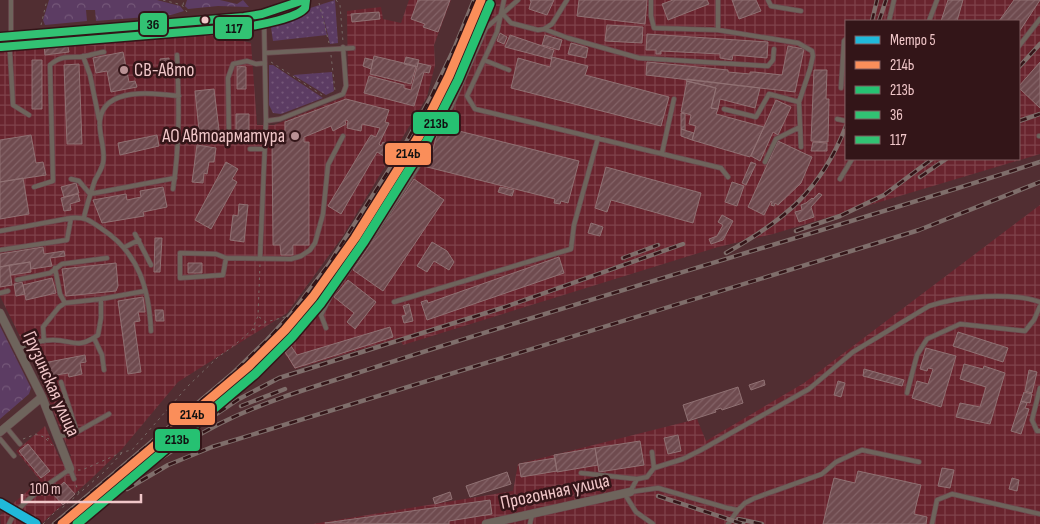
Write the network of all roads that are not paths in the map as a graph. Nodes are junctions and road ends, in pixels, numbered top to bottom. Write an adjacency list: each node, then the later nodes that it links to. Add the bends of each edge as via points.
1 (11, 0): 19 (lane)
2 (504, 0): 12 (lane)
3 (518, 0): 12 (lane)
4 (568, 0): 17 (lane, via 552,24)
5 (651, 0): 18 (lane, via 650,16 654,28)
6 (718, 0): 18 (lane)
7 (768, 0): 11 (lane, via 771,6)
8 (894, 0): 15 (lane)
9 (937, 0): 16 (lane)
10 (298, 1): 13 (street)
11 (801, 11)
12 (502, 12): 17 (lane, via 511,23); 30 (lane); 81 (lane, via 486,28 451,107 436,128 417,168 330,297 321,315)
13 (262, 14): 19 (street); 27 (lane)
14 (1040, 19): 22 (lane)
15 (890, 20)
16 (929, 20)
17 (544, 29): 25 (lane, via 640,58 768,66 773,60)
18 (718, 30): 36 (lane, via 798,43 812,51 810,69)
19 (10, 36): 20 (street); 38 (lane, via 13,105)
20 (0, 37)
21 (845, 40): 33 (lane)
22 (1020, 45)
23 (343, 47): 24 (lane); 27 (lane); 41 (lane, via 346,86 343,94 280,119)
24 (353, 48)
25 (774, 49)
26 (104, 52): 29 (lane)
27 (265, 53): 31 (lane)
28 (177, 55): 34 (lane)
29 (83, 56): 40 (lane); 57 (lane, via 62,57 50,65 53,181)
30 (484, 60): 32 (lane); 46 (lane, via 467,96 475,109)
31 (265, 63): 41 (lane); 45 (lane, via 247,61 233,64 228,78)
32 (508, 70)
33 (840, 88)
34 (179, 96): 40 (lane, via 154,92 116,98 104,109); 53 (lane)
35 (674, 99): 50 (lane)
36 (799, 102): 37 (lane, via 769,94 756,117); 43 (lane)
37 (724, 109)
38 (29, 115)
39 (837, 119): 42 (lane)
40 (100, 120): 59 (lane, via 103,162)
41 (266, 121): 49 (lane)
42 (845, 121)
43 (800, 127): 47 (lane); 52 (lane, via 776,139)
44 (343, 136): 69 (lane, via 328,166 324,214 315,243 310,250 291,259)
45 (229, 138)
46 (598, 138): 50 (lane); 78 (lane, via 574,225 571,249)
47 (801, 147)
48 (250, 149): 49 (lane)
49 (264, 149): 69 (lane)
50 (662, 153): 54 (lane, via 721,168)
51 (851, 160): 56 (lane)
52 (765, 162)
53 (175, 178): 58 (lane); 59 (lane)
54 (728, 178)
55 (71, 179): 59 (lane, via 79,181)
56 (840, 179)
57 (34, 187)
58 (173, 189)
59 (90, 194): 60 (lane)
60 (84, 217): 61 (lane); 65 (lane)
61 (71, 218): 62 (lane); 66 (lane, via 68,240)
62 (0, 231)
63 (136, 234): 64 (lane)
64 (139, 240): 65 (lane); 70 (lane)
65 (125, 247): 74 (lane, via 142,277)
66 (0, 250)
67 (107, 258): 71 (lane, via 62,264)
68 (226, 258): 68 (lane, via 216,254 180,253 180,278 223,275); 69 (lane)
69 (260, 258)
70 (151, 265)
71 (56, 268): 72 (lane, via 50,273); 77 (lane, via 60,294)
72 (17, 280)
73 (8, 291): 75 (lane)
74 (145, 291): 76 (lane); 82 (lane, via 150,306)
75 (0, 293)
76 (101, 299): 77 (lane); 83 (lane, via 98,335)
77 (65, 302): 84 (lane, via 43,327)
78 (394, 302)
79 (1040, 304): 89 (lane, via 1025,332 960,324 927,339 917,355); 101 (lane, via 1026,298 968,298 929,306 852,352 809,389 701,450)
80 (0, 313): 85 (street, Грузинская улица)
81 (326, 328)
82 (151, 331)
83 (94, 338): 84 (lane, via 73,344); 86 (lane, via 102,355)
84 (44, 341): 85 (lane)
85 (18, 349): 90 (street, Грузинская улица)
86 (104, 370)
87 (61, 382): 94 (lane)
88 (1040, 388): 93 (lane, via 1032,420)
89 (908, 394)
90 (42, 396): 92 (street); 95 (street, Грузинская улица)
91 (109, 414): 94 (lane)
92 (3, 430): 97 (lane)
93 (1040, 431)
94 (77, 432): 95 (lane)
95 (57, 437): 102 (street, Грузинская улица)
96 (0, 440): 99 (lane)
97 (19, 442)
98 (652, 452): 101 (lane)
99 (14, 456)
100 (919, 462): 107 (lane, via 862,450 836,462 822,474 755,498)
101 (654, 468): 105 (lane, via 647,477)
102 (70, 470): 104 (lane); 110 (lane, via 26,504)
103 (581, 473): 105 (lane)
104 (74, 478)
105 (637, 480): 106 (lane)
106 (627, 493): 107 (lane, via 658,488); 108 (street, Прогонная улица); 113 (lane, via 636,512)
107 (738, 510): 114 (lane)
108 (532, 514): 111 (street, Прогонная улица, via 495,519); 112 (lane)
109 (1040, 514): 115 (lane, via 952,494 938,500)
110 (9, 524)
111 (486, 524)
112 (530, 524)
113 (652, 524)
114 (728, 524)
115 (932, 524)

